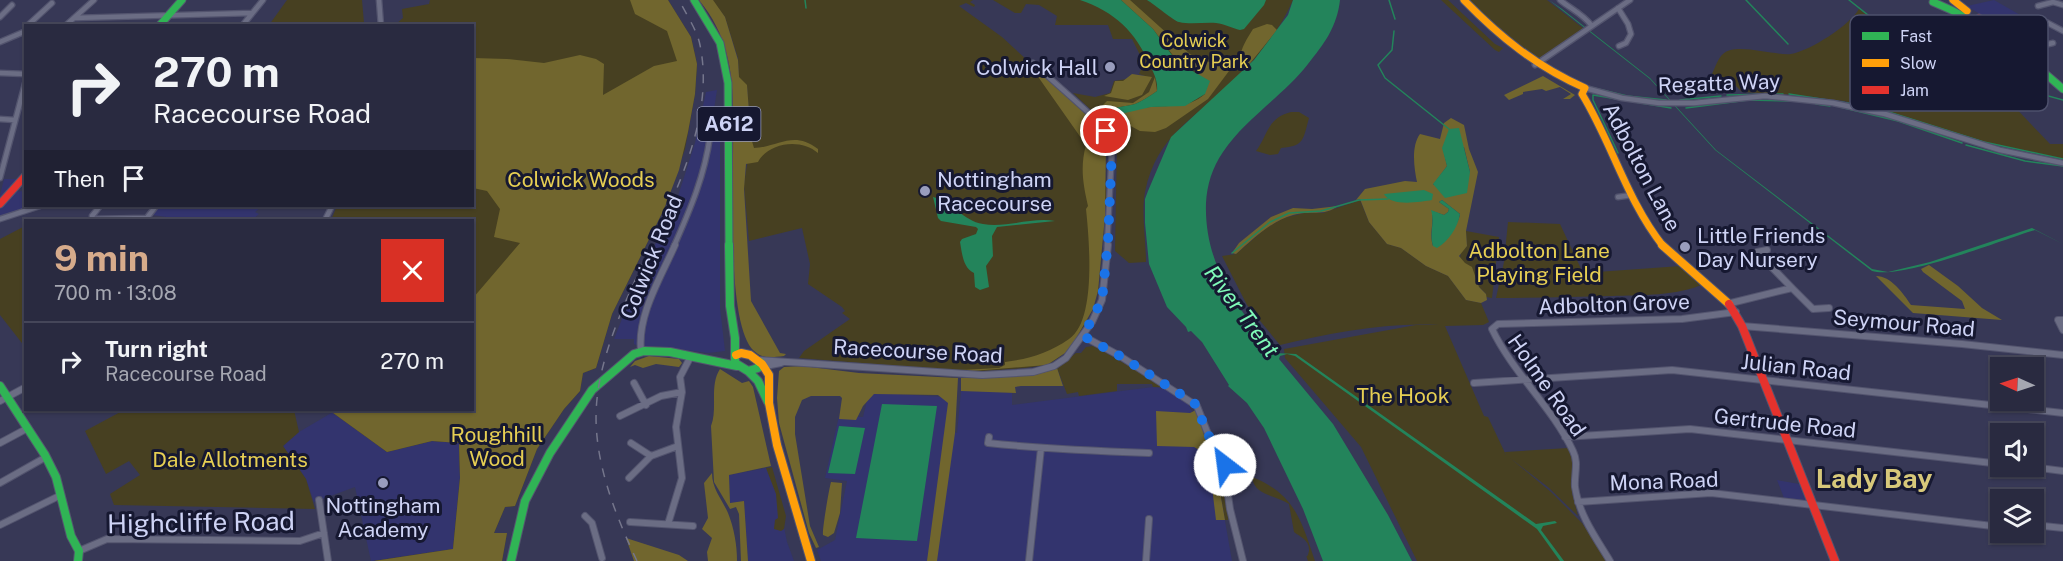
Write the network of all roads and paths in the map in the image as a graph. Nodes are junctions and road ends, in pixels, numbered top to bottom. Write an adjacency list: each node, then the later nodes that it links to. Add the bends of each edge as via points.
1 (94, 0): 22 (street)
2 (182, 0): 18 (main road)
3 (263, 0): 17 (street)
4 (380, 0): 28 (street)
5 (694, 0): 73 (main road, A612, via 720,43 728,83 730,306)
6 (1464, 0): 37 (main road, Adbolton Lane, via 1499,38)
7 (1560, 0): 29 (street, via 1584,15)
8 (1629, 0): 16 (street)
9 (1951, 0): 10 (main road); 20 (main road)
10 (1929, 1): 19 (main road)
11 (2053, 1): 13 (street); 14 (street)
12 (48, 5): 24 (street)
13 (2063, 5)
14 (2037, 6)
15 (0, 8): 21 (street, via 10,7)
16 (1618, 8): 29 (street); 35 (street, via 1630,27 1631,38)
17 (252, 13): 18 (street); 27 (street)
18 (168, 15): 22 (street); 26 (main road)
19 (1961, 15)
20 (1974, 15)
21 (0, 17)
22 (74, 18): 25 (street)
23 (2048, 23): 30 (street)
24 (29, 24)
25 (67, 24)
26 (161, 24)
27 (244, 24)
28 (381, 24)
29 (1589, 28): 37 (street)
30 (2063, 31)
31 (24, 32): 34 (street)
32 (2053, 43): 33 (street)
33 (2048, 44)
34 (1, 45)
35 (1618, 46)
36 (1033, 63): 72 (street, Racecourse Road, via 1099,122 1112,148 1102,300)
37 (1535, 65): 44 (main road, Adbolton Lane)
38 (2048, 69): 42 (main road)
39 (0, 73): 40 (street)
40 (24, 74)
41 (2048, 77): 45 (main road)
42 (2063, 82)
43 (24, 87): 49 (street)
44 (1585, 88): 46 (street, Regatta Way, via 1670,104 1757,96); 56 (main road, Adbolton Lane, via 1582,94)
45 (2063, 89)
46 (1850, 107)
47 (1871, 111): 52 (street, Regatta Way, via 2000,150)
48 (0, 119): 49 (street)
49 (15, 120): 54 (street)
50 (710, 137): 51 (street, Colwick Road); 74 (street, Colwick Road, via 694,200 640,329)
51 (718, 138)
52 (2063, 163)
53 (24, 177): 57 (main road)
54 (0, 178)
55 (1619, 194): 56 (street)
56 (1634, 195): 65 (main road, Adbolton Lane, via 1662,245)
57 (0, 204)
58 (37, 207): 61 (street)
59 (99, 207): 62 (street, via 91,218)
60 (155, 207): 62 (street)
61 (0, 219)
62 (146, 219)
63 (1767, 250): 64 (street, via 1757,252)
64 (1792, 288): 65 (street); 66 (street, via 1813,309)
65 (1731, 303): 67 (main road, Adbolton Lane)
66 (1829, 308)
67 (1736, 312): 69 (street, Adbolton Grove, via 1682,320); 70 (main road, Adbolton Lane)
68 (2063, 320): 71 (street, via 2058,322)
69 (1493, 326): 86 (street, Holme Road, via 1499,345)
70 (1742, 326): 77 (street, Seymour Road); 87 (main road, Adbolton Lane)
71 (2063, 330)
72 (1083, 336): 80 (street, Racecourse Road, via 1066,358 1033,372 960,375); 136 (street, via 1197,406 1210,439 1222,453)
73 (735, 338): 75 (main road); 76 (main road, A612)
74 (641, 351): 78 (main road); 132 (main road, Colwick Road, via 581,402 525,501)
75 (748, 354): 76 (main road); 81 (main road)
76 (736, 355): 79 (main road, via 724,360); 83 (main road)
77 (2063, 355)
78 (691, 356): 79 (main road); 92 (street, via 681,374)
79 (703, 358): 83 (main road)
80 (786, 362): 81 (street, Racecourse Road); 82 (street, Racecourse Road)
81 (760, 364): 82 (street, Racecourse Road); 84 (main road); 85 (main road)
82 (776, 364): 85 (street)
83 (737, 366): 84 (main road)
84 (747, 371): 94 (main road, via 758,381)
85 (770, 375): 94 (main road)
86 (1525, 379): 87 (street, Julian Road, via 1672,370); 88 (street, Julian Road); 100 (street, Holme Road)
87 (1764, 380): 96 (street, Julian Road); 101 (main road, Adbolton Lane)
88 (1474, 383)
89 (0, 386): 93 (main road)
90 (633, 386): 95 (street)
91 (24, 388): 93 (street)
92 (682, 392): 95 (street, via 667,394); 104 (street, via 676,423)
93 (4, 400): 98 (main road)
94 (769, 403): 133 (main road, via 777,445)
95 (646, 405): 97 (street)
96 (2063, 412)
97 (625, 416)
98 (27, 428): 102 (street); 108 (main road)
99 (989, 437): 105 (street, via 988,443)
100 (1565, 437): 101 (street, Gertrude Road, via 1690,429); 116 (street, Holme Road, via 1577,462)
101 (1787, 440): 109 (street, Gertrude Road); 117 (main road, Adbolton Lane)
102 (0, 443)
103 (632, 446): 107 (street)
104 (678, 446): 107 (street); 122 (street, via 682,478)
105 (1041, 448): 106 (street); 134 (street)
106 (1149, 453)
107 (651, 456): 112 (street, via 637,475)
108 (46, 458): 113 (street); 114 (main road)
109 (1990, 463)
110 (2044, 468): 111 (street)
111 (2063, 471)
112 (629, 478)
113 (0, 483)
114 (61, 495): 121 (street); 128 (main road, via 71,536)
115 (319, 500): 127 (street)
116 (1578, 502): 117 (street, Mona Road, via 1711,493); 137 (street, Holme Road)
117 (1813, 505): 124 (street, Mona Road); 138 (main road, Adbolton Lane)
118 (585, 516): 129 (street, via 592,523)
119 (1149, 519): 135 (street)
120 (635, 520): 122 (street)
121 (0, 525)
122 (668, 525): 123 (street, via 682,529)
123 (693, 526)
124 (1990, 526)
125 (2044, 528): 126 (street)
126 (2063, 528)
127 (324, 533): 128 (street, Highcliffe Road, via 300,541 107,539); 131 (street)
128 (79, 551): 130 (main road)
129 (602, 558)
130 (78, 561)
131 (328, 561)
132 (511, 561)
133 (811, 561)
134 (1029, 561)
135 (1146, 561)
136 (1243, 561)
137 (1610, 561)
138 (1835, 561)

